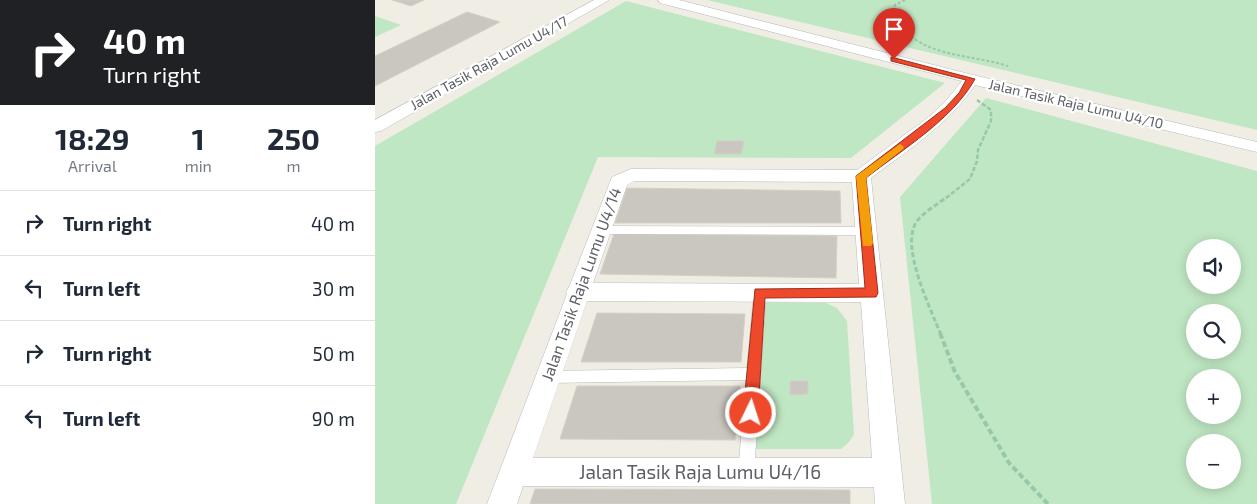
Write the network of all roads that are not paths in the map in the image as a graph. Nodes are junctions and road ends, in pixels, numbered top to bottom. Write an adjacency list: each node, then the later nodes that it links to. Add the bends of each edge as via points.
1 (603, 0): 4 (street, Jalan Tasik Raja Lumu U4/17)
2 (664, 0): 3 (street, Jalan Tasik Raja Lumu U4/10)
3 (967, 86): 5 (street, Jalan Tasik Raja Lumu U4/10); 6 (street, via 948,110)
4 (375, 127)
5 (1257, 147)
6 (861, 176): 7 (street, Jalan Tasik Raja Lumu U4/14, via 631,175 624,177 616,186); 8 (street)
7 (600, 230): 8 (lane); 9 (street, Jalan Tasik Raja Lumu U4/14)
8 (866, 231): 11 (street)
9 (577, 292): 10 (street); 13 (street, Jalan Tasik Raja Lumu U4/14)
10 (760, 293): 11 (street); 12 (lane)
11 (872, 293): 16 (street)
12 (753, 374): 13 (lane); 15 (lane)
13 (547, 377): 14 (street, Jalan Tasik Raja Lumu U4/14)
14 (513, 472): 15 (street, Jalan Tasik Raja Lumu U4/16); 17 (street, Jalan Tasik Raja Lumu U4/14)
15 (746, 472): 16 (street, Jalan Tasik Raja Lumu U4/16)
16 (887, 473): 18 (street)
17 (502, 504)
18 (890, 504)

